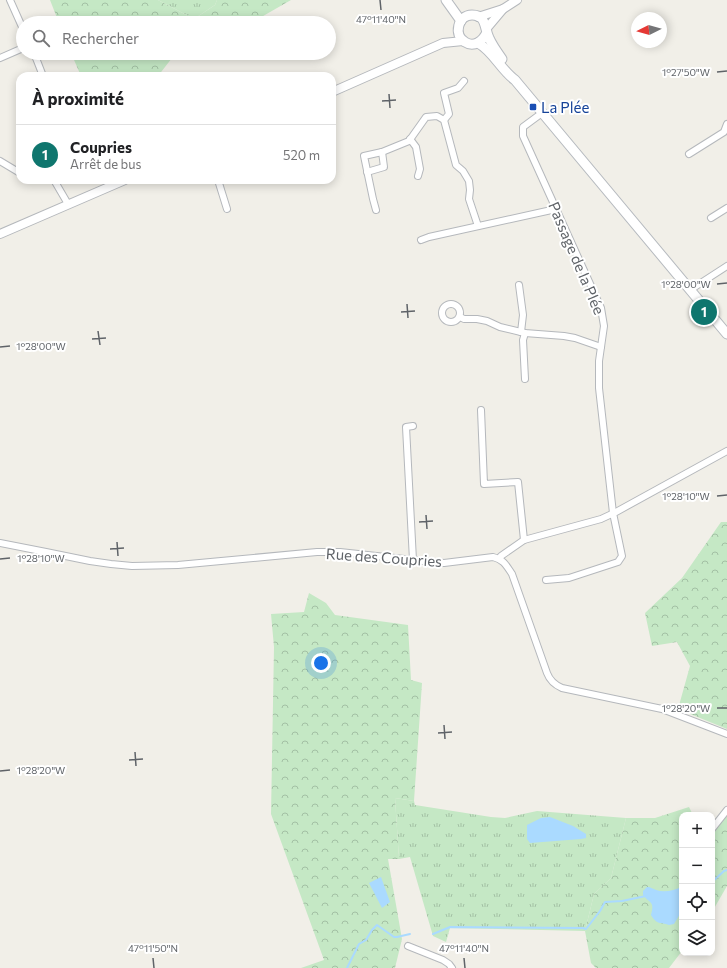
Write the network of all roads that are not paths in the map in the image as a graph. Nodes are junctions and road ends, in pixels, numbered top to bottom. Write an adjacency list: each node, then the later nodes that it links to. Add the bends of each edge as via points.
1 (10, 0): 5 (street)
2 (446, 0): 7 (main road)
3 (517, 0): 4 (street)
4 (503, 9): 6 (street); 8 (street)
5 (17, 16)
6 (478, 16): 7 (main road, via 470,15); 8 (main road, via 485,23)
7 (463, 19): 9 (main road)
8 (487, 30): 12 (main road, via 485,37); 17 (main road, via 496,51)
9 (458, 31): 10 (main road); 11 (street)
10 (463, 41): 11 (street); 12 (main road, via 468,44)
11 (443, 43): 19 (street)
12 (478, 43): 17 (main road)
13 (16, 51): 14 (street)
14 (0, 58)
15 (37, 60): 16 (street)
16 (41, 72)
17 (515, 80): 20 (main road)
18 (464, 81): 21 (street, via 458,88 444,93 449,114)
19 (336, 90)
20 (542, 113): 36 (street, Passage de la Plée, via 523,127 523,136); 44 (main road)
21 (444, 120): 23 (street, via 437,116 426,117); 39 (street, via 456,165 463,170 469,181 469,199)
22 (727, 124): 25 (street, via 724,132)
23 (410, 139): 24 (street); 29 (street, via 416,147 420,169)
24 (382, 152): 28 (street, via 384,167); 28 (street, via 364,156)
25 (689, 154)
26 (0, 161): 27 (street)
27 (16, 171)
28 (367, 172): 37 (street)
29 (418, 176)
30 (56, 184): 33 (street)
31 (116, 184): 33 (street)
32 (219, 184): 35 (street)
33 (68, 204): 40 (street)
34 (727, 208): 38 (street)
35 (227, 209)
36 (556, 209): 39 (street); 48 (street, Passage de la Plée, via 601,308 604,326)
37 (376, 210)
38 (711, 218)
39 (478, 226): 41 (street)
40 (0, 234)
41 (421, 240)
42 (727, 266): 44 (street)
43 (519, 285): 46 (street)
44 (690, 290): 47 (main road)
45 (460, 317): 46 (street, via 487,321)
46 (523, 333): 48 (street, via 564,336); 49 (street)
47 (727, 334)
48 (601, 347): 53 (street, Passage de la Plée, via 599,388)
49 (525, 380)
50 (481, 410): 54 (street, via 484,484 518,482)
51 (414, 426): 57 (street, via 406,427)
52 (727, 451): 53 (street)
53 (613, 513): 54 (street, via 601,519); 58 (street, Passage de la Plée, via 622,556 618,562 569,578)
54 (524, 540): 56 (street)
55 (0, 543): 57 (street, Rue des Coupries, via 90,561 132,566 178,565 317,552)
56 (499, 559): 57 (street, Rue des Coupries, via 493,557 444,562); 59 (street, via 512,574 549,678 557,686 662,709)
57 (413, 560)
58 (546, 580)
59 (727, 734)
60 (727, 810): 61 (street)
61 (715, 825)
62 (408, 946): 63 (street, via 443,960)
63 (452, 968)

